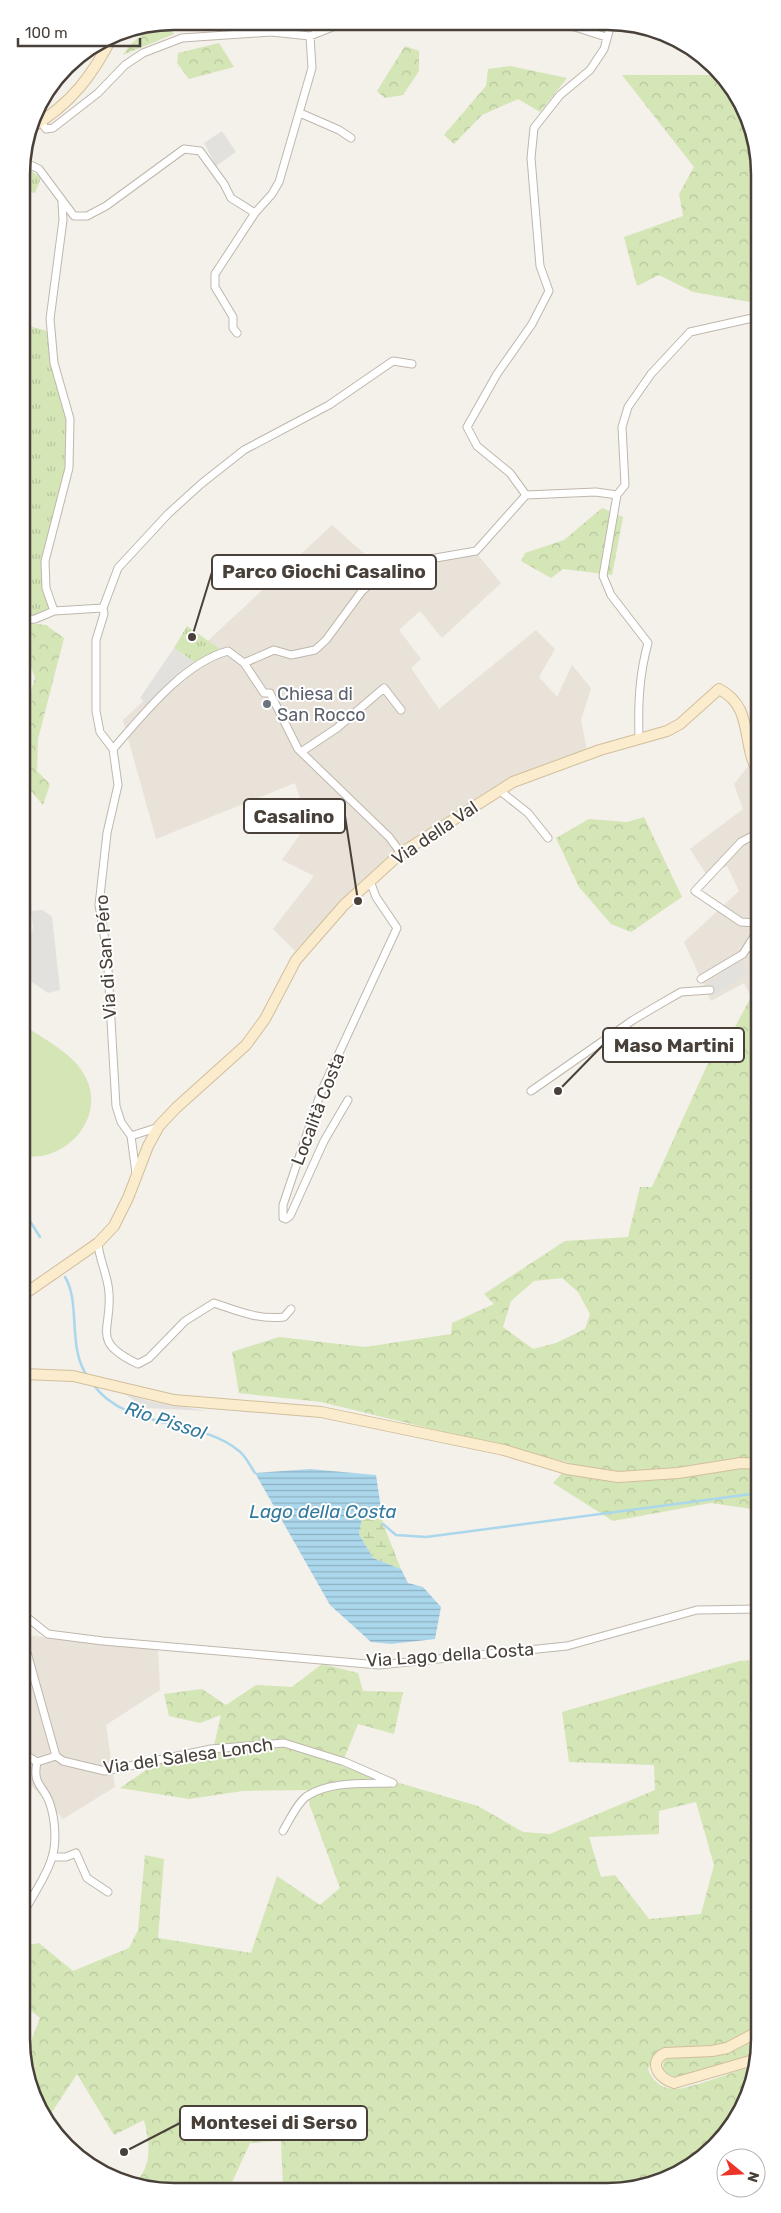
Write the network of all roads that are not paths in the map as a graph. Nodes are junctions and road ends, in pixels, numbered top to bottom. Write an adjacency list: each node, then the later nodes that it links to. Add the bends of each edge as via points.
1 (325, 30): 4 (street)
2 (584, 30): 5 (street)
3 (608, 30): 5 (street)
4 (310, 36): 7 (street, via 312,68); 9 (street, via 270,32 182,38 143,53 125,65 98,93 53,128)
5 (606, 37): 17 (street, via 604,49 590,70 560,95 534,128 531,158 540,266 549,291 467,427 477,446 510,473)
6 (106, 47): 8 (main road, via 81,87 64,105)
7 (300, 113): 10 (street); 13 (street, via 278,182)
8 (40, 121)
9 (39, 125)
10 (350, 138)
11 (30, 165): 12 (street, via 39,169)
12 (62, 200): 13 (street, via 74,216 88,216 184,149 200,151 231,198); 20 (street, via 63,220 50,319 54,363 70,429 69,468 45,561 46,588)
13 (255, 214): 15 (street, via 215,274 215,287 233,317 233,328)
14 (751, 318): 18 (street, via 690,332 652,374 628,408 622,427 625,485)
15 (237, 333)
16 (412, 364): 19 (street, via 393,361 329,405 244,450 208,478 168,514 118,568)
17 (526, 495): 18 (street, via 596,492); 22 (street, via 476,551 401,564 378,578 362,591 315,650 291,655 274,650)
18 (617, 495): 24 (street, via 603,576 610,595 648,643 638,694)
19 (102, 608): 20 (street); 25 (street, via 104,614 96,640 96,711 100,732)
20 (54, 611): 21 (street)
21 (30, 619)
22 (244, 663): 25 (street, via 228,651 216,654 164,690); 26 (street, via 259,689 270,693)
23 (400, 710): 26 (street, via 384,688)
24 (639, 738): 27 (main road, Via della Val, via 680,724 719,689 731,696 744,715); 28 (main road, Via della Val, via 513,782)
25 (113, 749): 42 (street, Via di San Péro, via 118,785 107,833 99,905 107,952 116,1106)
26 (301, 752): 31 (street, via 389,837)
27 (751, 760)
28 (499, 790): 30 (street, via 528,813); 31 (main road, Via della Val)
29 (751, 837): 33 (street, via 742,842 694,891 741,922)
30 (548, 838)
31 (401, 853): 32 (main road, Via della Val)
32 (370, 881): 40 (street, Località Costa, via 376,897 397,928 322,1092 283,1205 283,1218 290,1216 324,1141); 41 (main road, Via della Val, via 296,960 265,1018 246,1045)
33 (751, 923)
34 (751, 942): 35 (street)
35 (748, 947): 36 (street); 37 (street, via 736,960)
36 (751, 947)
37 (701, 979)
38 (710, 990): 39 (street, via 681,992 632,1020)
39 (530, 1091)
40 (348, 1100)
41 (159, 1126): 42 (street); 43 (main road, Via della Val)
42 (132, 1140): 43 (street); 44 (street)
43 (148, 1146): 44 (main road, Via della Val)
44 (137, 1174): 45 (main road, Via della Val, via 114,1226)
45 (98, 1243): 46 (main road, Via della Val); 47 (street, via 110,1295 108,1342 138,1364 149,1358 185,1321 214,1303 266,1319 284,1317)
46 (30, 1290)
47 (291, 1309)
48 (30, 1374): 49 (main road, via 96,1380 174,1400 321,1412 504,1450 567,1470 618,1477 678,1474)
49 (751, 1464)
50 (751, 1609): 51 (street, Via Lago della Costa, via 697,1610 567,1646 379,1665 48,1634)
51 (30, 1620)
52 (30, 1663): 53 (street)
53 (56, 1756): 55 (street); 56 (street, Via del Salesa Lonch, via 63,1761 106,1771 211,1749 284,1743 345,1762 394,1783 328,1788 306,1797)
54 (30, 1758): 55 (street)
55 (37, 1762): 57 (street, via 34,1773 37,1784 50,1803 55,1828)
56 (283, 1831)
57 (52, 1857): 58 (street, via 76,1853 87,1878); 59 (street)
58 (108, 1892)
59 (30, 1900)
60 (751, 2035): 61 (main road, via 727,2048 712,2051 666,2052 660,2055 657,2069 665,2081 674,2083)
61 (749, 2061)

